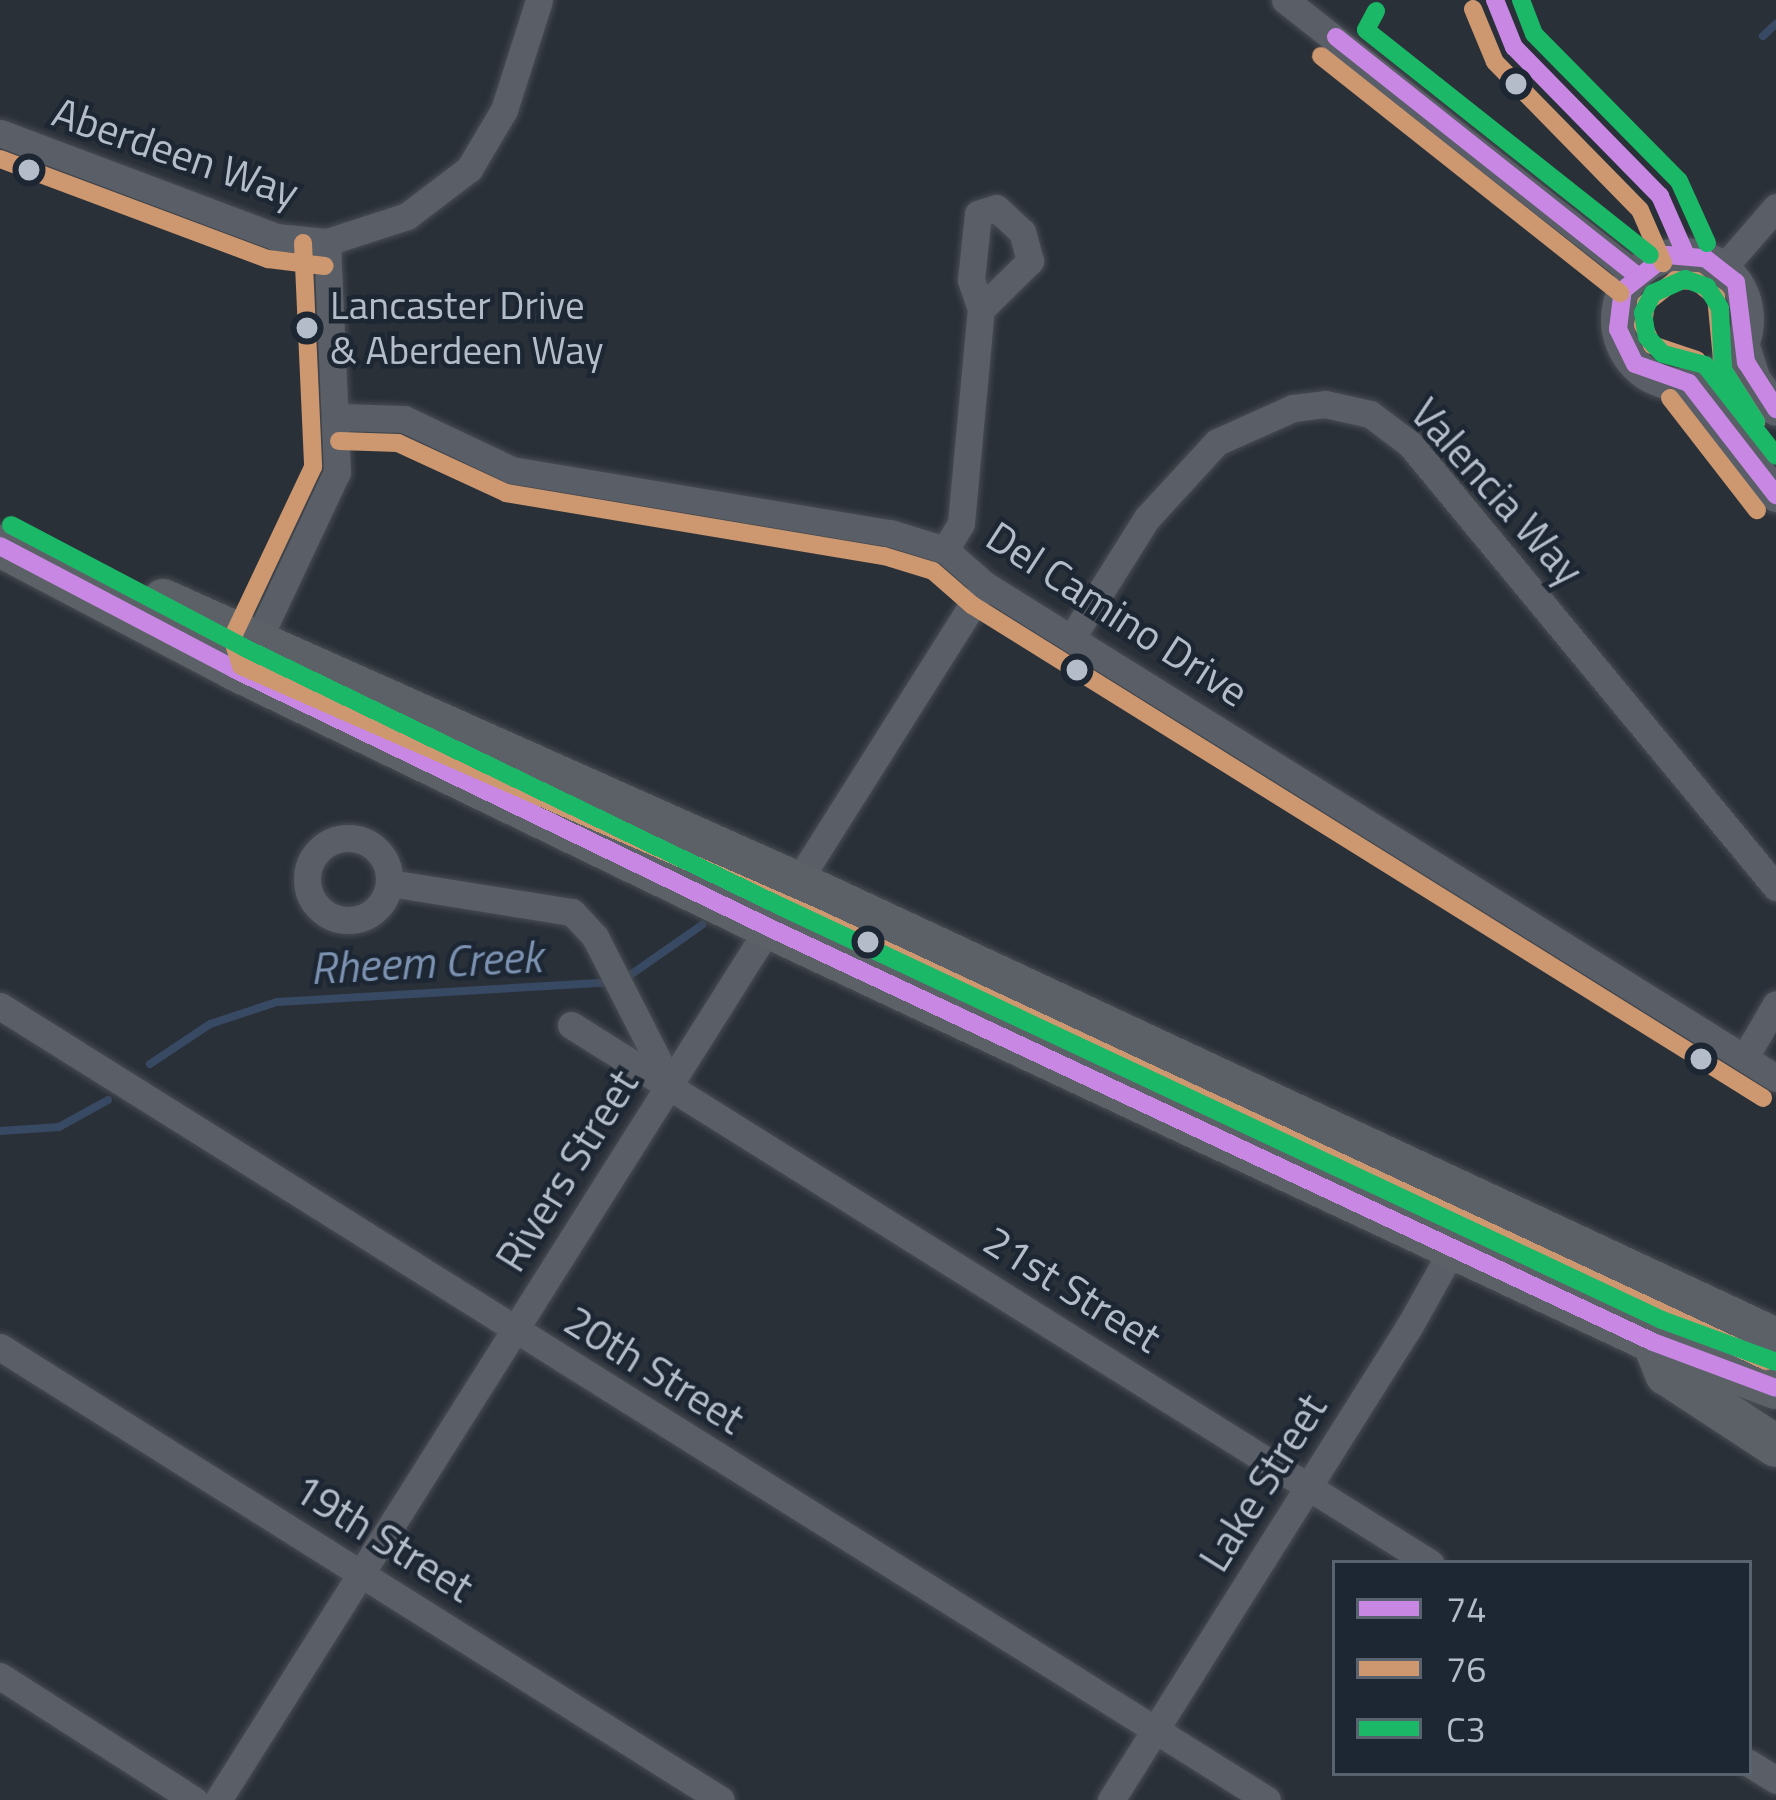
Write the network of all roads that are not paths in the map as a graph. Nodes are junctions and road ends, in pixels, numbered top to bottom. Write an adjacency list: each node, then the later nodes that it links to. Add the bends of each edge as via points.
1 (539, 0): 5 (street, via 504,110 469,169 406,217)
2 (1285, 0): 7 (street)
3 (0, 134): 5 (street, Aberdeen Way, via 276,236)
4 (1776, 207): 6 (street)
5 (327, 242): 12 (street)
6 (1723, 268): 7 (street, via 1685,254); 9 (street, via 1744,301)
7 (1635, 274): 10 (street, via 1618,309 1624,348 1651,376)
8 (982, 309): 16 (street, via 961,523)
9 (1742, 343): 10 (street, via 1716,374); 11 (street, via 1754,380)
10 (1689, 383): 13 (street)
11 (1776, 409)
12 (340, 417): 16 (street, Del Camino Drive, via 404,419 512,470 890,533); 19 (street, via 337,472)
13 (1776, 495)
14 (0, 517): 19 (main road)
15 (0, 546): 23 (main road, via 234,669)
16 (945, 550): 17 (street, Del Camino Drive)
17 (985, 585): 18 (street, Del Camino Drive); 21 (street, Rivers Street)
18 (1071, 639): 22 (street, Valencia Way, via 1147,518 1217,442 1274,413 1348,406 1410,444); 27 (street, Del Camino Drive)
19 (255, 646): 21 (main road)
20 (390, 883): 29 (street, 21st Street, via 572,912 595,938)
21 (797, 883): 23 (street, Rivers Street); 30 (main road)
22 (1776, 887)
23 (770, 928): 29 (street, Rivers Street); 31 (main road)
24 (1776, 1004): 27 (street)
25 (0, 1006): 32 (street, 20th Street)
26 (571, 1025): 29 (street, 21st Street)
27 (1745, 1058): 28 (street, Del Camino Drive)
28 (1776, 1078)
29 (670, 1084): 32 (street, Rivers Street); 38 (street, 21st Street)
30 (1478, 1204): 31 (street, Lake Street); 33 (main road)
31 (1455, 1247): 34 (main road); 38 (street, Lake Street)
32 (514, 1331): 40 (street, Rivers Street); 42 (street, 20th Street)
33 (1776, 1339)
34 (1653, 1342): 36 (main road); 37 (main road, via 1666,1374)
35 (0, 1347): 40 (street, 19th Street)
36 (1776, 1388)
37 (1776, 1446)
38 (1309, 1486): 39 (street, 21st Street); 42 (street, Lake Street)
39 (1425, 1560)
40 (362, 1572): 44 (street, Rivers Street); 45 (street, 19th Street)
41 (0, 1676): 43 (street)
42 (1157, 1728): 46 (street, Lake Street); 47 (street, 20th Street)
43 (194, 1800)
44 (218, 1800)
45 (721, 1800)
46 (1111, 1800)
47 (1267, 1800)

